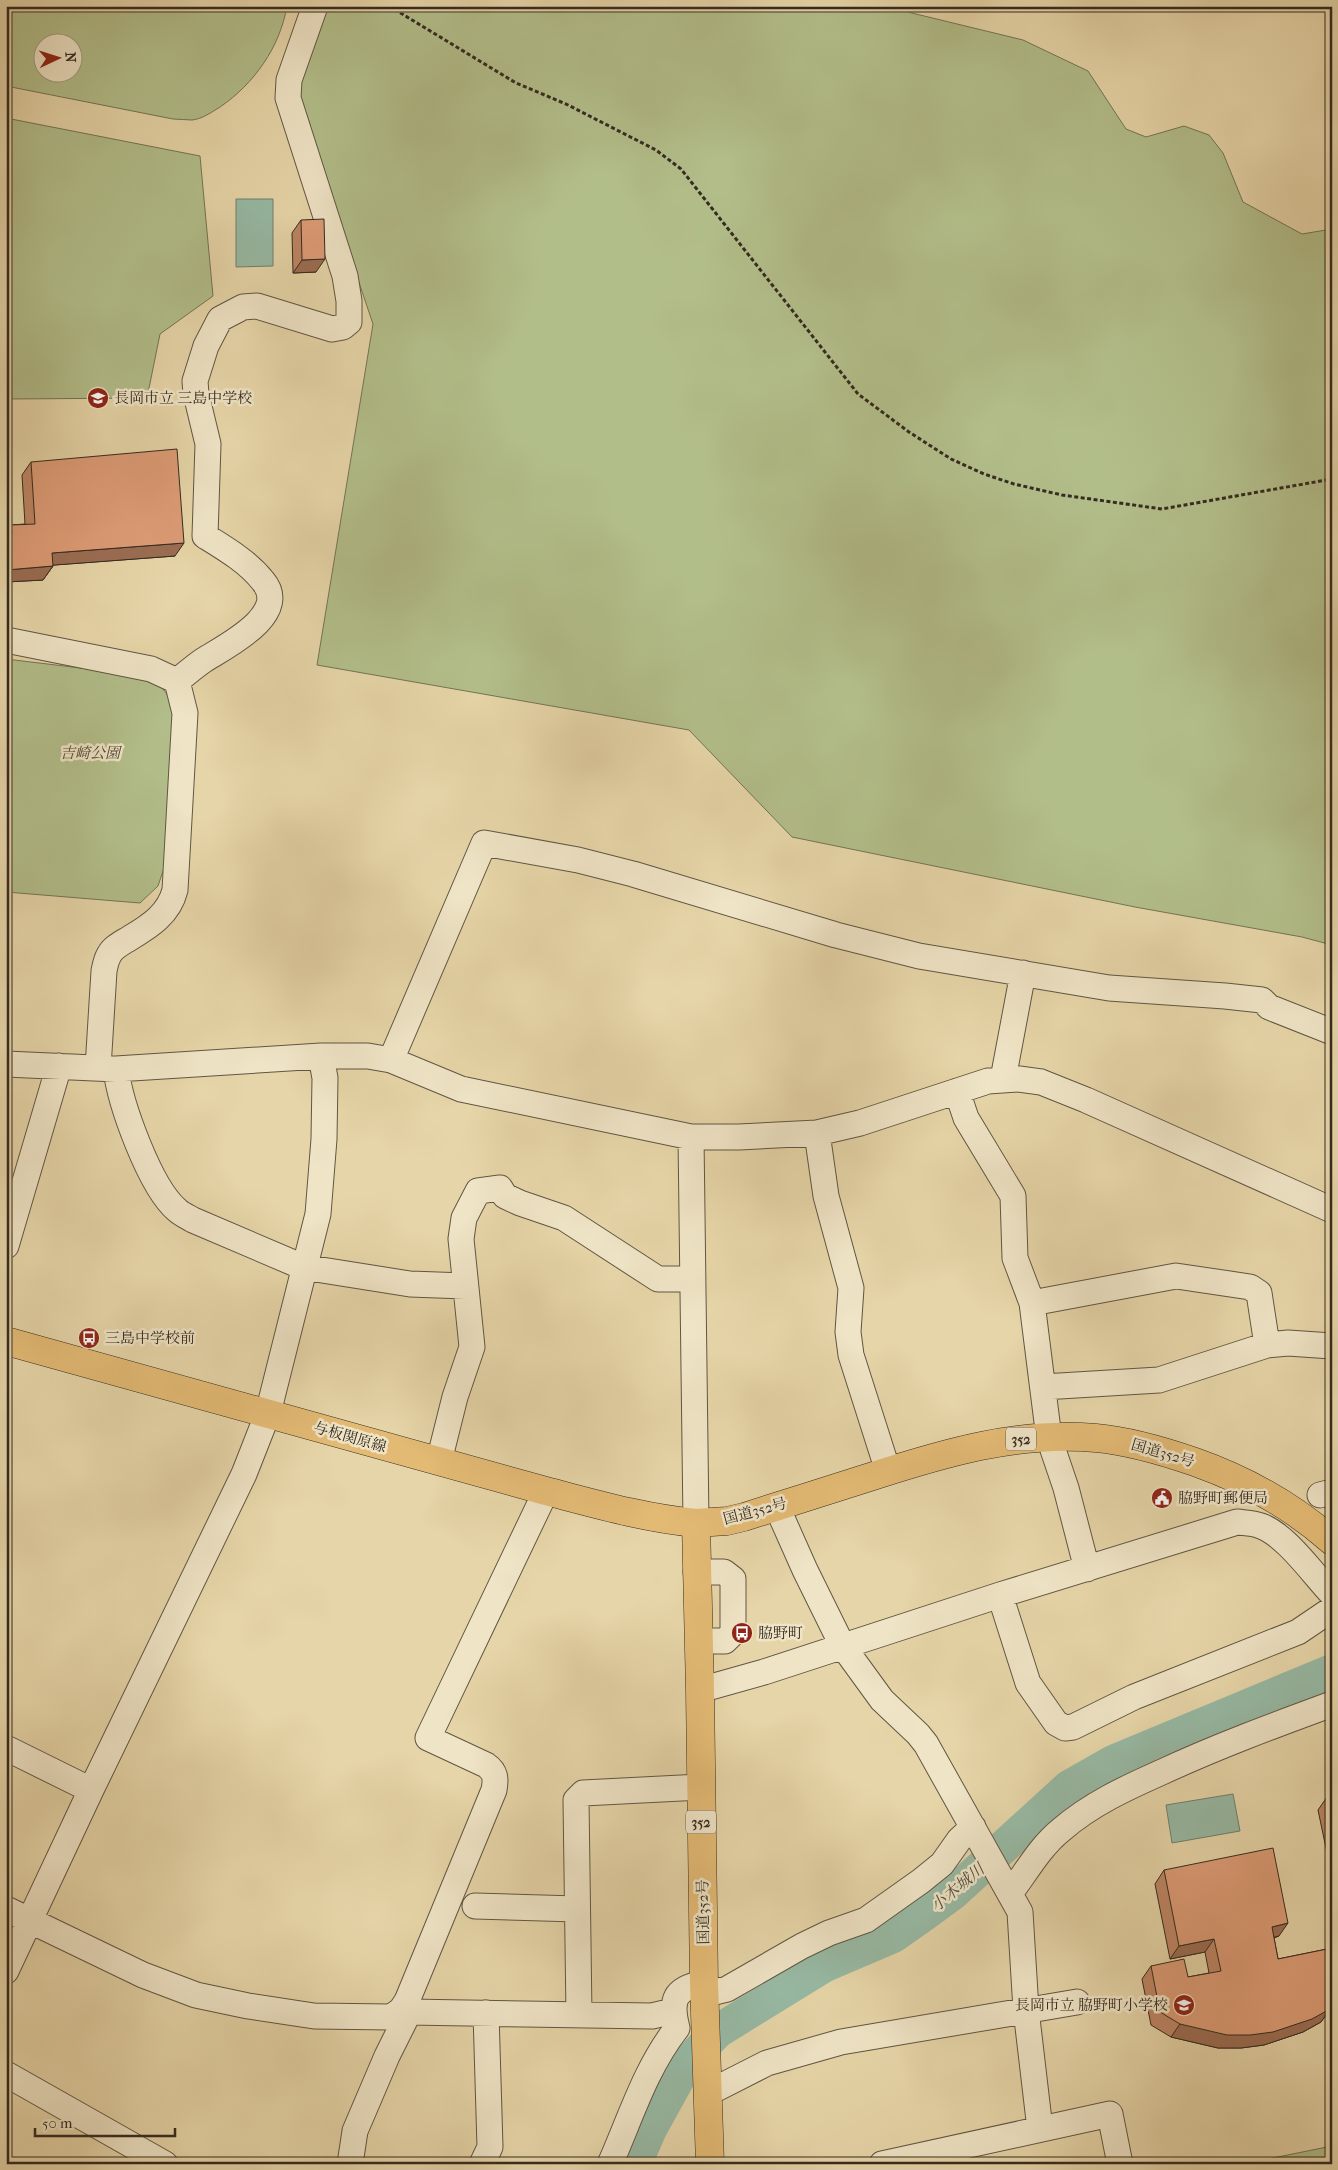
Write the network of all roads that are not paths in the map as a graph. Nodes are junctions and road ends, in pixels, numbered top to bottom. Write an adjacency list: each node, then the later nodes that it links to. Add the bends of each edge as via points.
1 (315, 6): 3 (street, via 289,80 288,98 345,276 349,322 332,329 268,308 243,307 220,319 211,335 195,381 208,444 205,536 234,554 264,582 270,604 261,620)
2 (6, 640): 3 (street, via 151,669)
3 (177, 681): 10 (street, via 185,713 175,890 172,903 162,915 114,948 108,956 104,971)
4 (1022, 973): 5 (street, via 1109,988 1262,1000 1269,1007); 7 (street, via 919,956 836,935 633,874 578,860 484,843); 11 (street)
5 (1332, 1032)
6 (321, 1056): 7 (street, via 368,1056); 10 (street); 17 (street, via 325,1078 324,1148 318,1214)
7 (391, 1060): 14 (street, via 461,1089)
8 (6, 1064): 9 (street)
9 (59, 1066): 10 (street); 16 (street)
10 (107, 1068): 17 (street, via 165,1197 177,1210 193,1220)
11 (1003, 1079): 12 (street); 15 (street, via 1041,1082)
12 (957, 1092): 13 (street); 20 (street, via 966,1118 1013,1196 1015,1258)
13 (817, 1133): 14 (street); 28 (street, via 826,1196 851,1288 848,1332 851,1355)
14 (691, 1137): 18 (street)
15 (1332, 1210)
16 (6, 1246)
17 (303, 1267): 19 (street, via 410,1284); 25 (street)
18 (692, 1279): 19 (street, via 658,1279 564,1218 505,1196 500,1188 478,1191 464,1218 461,1239); 31 (street)
19 (465, 1286): 27 (street, via 472,1347)
20 (1032, 1303): 22 (street, via 1176,1276 1234,1284 1250,1287 1259,1293); 24 (street)
21 (6, 1341): 25 (main road, 与板関原線)
22 (1267, 1345): 23 (street); 24 (street, via 1159,1380)
23 (1332, 1346)
24 (1043, 1386): 26 (street)
25 (268, 1413): 27 (main road, 与板関原線); 44 (street, via 244,1474)
26 (1049, 1438): 28 (main road, 国道352号 / 352, via 1028,1438 962,1449); 32 (main road, 国道352号 / 352, via 1095,1438 1134,1443 1201,1464 1261,1490 1295,1511); 33 (street)
27 (438, 1461): 29 (main road, 与板関原線)
28 (888, 1471): 30 (main road, 国道352号 / 352)
29 (546, 1491): 31 (main road, 与板関原線, via 628,1513); 56 (street, via 428,1738 486,1764 496,1779 407,2001)
30 (777, 1506): 31 (main road, 国道352号 / 352, via 727,1521); 39 (street)
31 (696, 1523): 34 (main road, 国道352号 / 352)
32 (1332, 1541)
33 (1087, 1569): 35 (street, via 1243,1517 1271,1531); 36 (street)
34 (696, 1572): 38 (main road, 国道352号 / 352); 38 (street, via 724,1572 733,1579 733,1633 725,1641)
35 (1332, 1594)
36 (1000, 1595): 37 (street, via 1028,1683 1056,1723 1065,1728 1073,1728 1134,1697 1298,1632); 39 (street)
37 (1332, 1608)
38 (699, 1641): 40 (main road, 国道352号 / 352)
39 (842, 1645): 40 (street); 45 (street, via 882,1700 926,1744)
40 (700, 1690): 43 (main road, 国道352号 / 352)
41 (1332, 1704): 46 (street, via 1216,1747 1116,1792 1060,1831)
42 (6, 1748): 44 (street)
43 (701, 1787): 49 (street, via 583,1793 576,1800); 52 (main road, 国道352号 / 352)
44 (91, 1790): 50 (street)
45 (975, 1830): 46 (street); 52 (street, via 959,1840 942,1864 922,1881 866,1920 802,1946 727,1989)
46 (1009, 1889): 54 (street, via 1020,1912)
47 (475, 1906): 49 (street)
48 (6, 1909): 50 (street)
49 (577, 1909): 58 (street)
50 (30, 1920): 51 (street); 56 (street, via 143,1975 196,1995 314,2016 391,2017)
51 (6, 1971)
52 (705, 1993): 55 (street, via 690,1985 679,1992); 60 (main road, 国道352号 / 352)
53 (1077, 2002): 54 (street)
54 (1026, 2010): 60 (street, via 840,2042 766,2063); 61 (street)
55 (673, 2011): 58 (street, via 652,2016); 66 (street, via 677,2028 644,2080)
56 (413, 2012): 57 (street); 64 (street, via 387,2056 355,2131)
57 (486, 2013): 58 (street); 65 (street, via 490,2148)
58 (579, 2015)
59 (6, 2074): 62 (street)
60 (708, 2085): 67 (main road, 国道352号 / 352)
61 (1040, 2129): 68 (street); 69 (street, via 1110,2114)
62 (138, 2157): 63 (street)
63 (165, 2164)
64 (350, 2164)
65 (482, 2164)
66 (610, 2164)
67 (710, 2164)
68 (882, 2164)
69 (1120, 2164)

